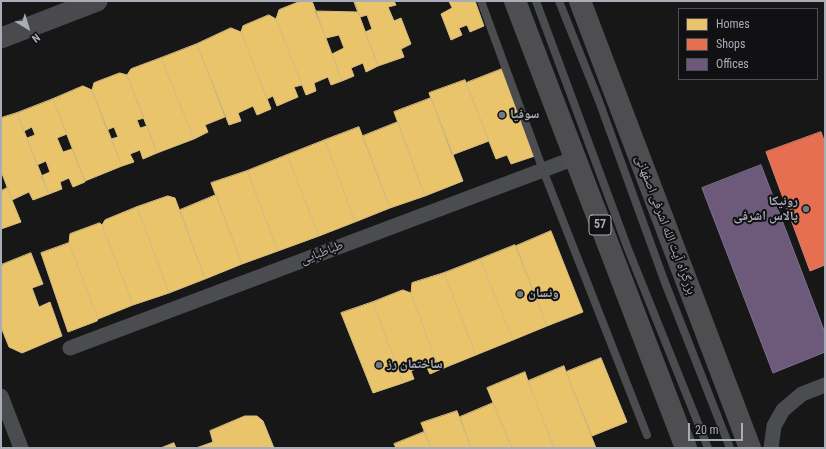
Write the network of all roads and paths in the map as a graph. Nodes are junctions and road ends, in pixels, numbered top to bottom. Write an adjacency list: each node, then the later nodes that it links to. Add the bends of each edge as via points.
1 (97, 1): 7 (street)
2 (481, 1): 9 (lane)
3 (515, 1): 8 (highway, 57)
4 (536, 1): 16 (lane, via 628,249)
5 (559, 1): 17 (lane)
6 (580, 1): 18 (highway, بزرگراه آیت الله اشرفی اصفهانی)
7 (1, 38)
8 (575, 158): 9 (street, طباطبایی); 15 (highway, 57)
9 (543, 170): 10 (street, طباطبایی); 13 (lane)
10 (70, 348)
11 (825, 385): 19 (street, via 802,394 783,410 774,426)
12 (1, 396): 14 (street)
13 (647, 435)
14 (21, 448)
15 (686, 448)
16 (708, 448)
17 (730, 448)
18 (750, 448)
19 (771, 448)

